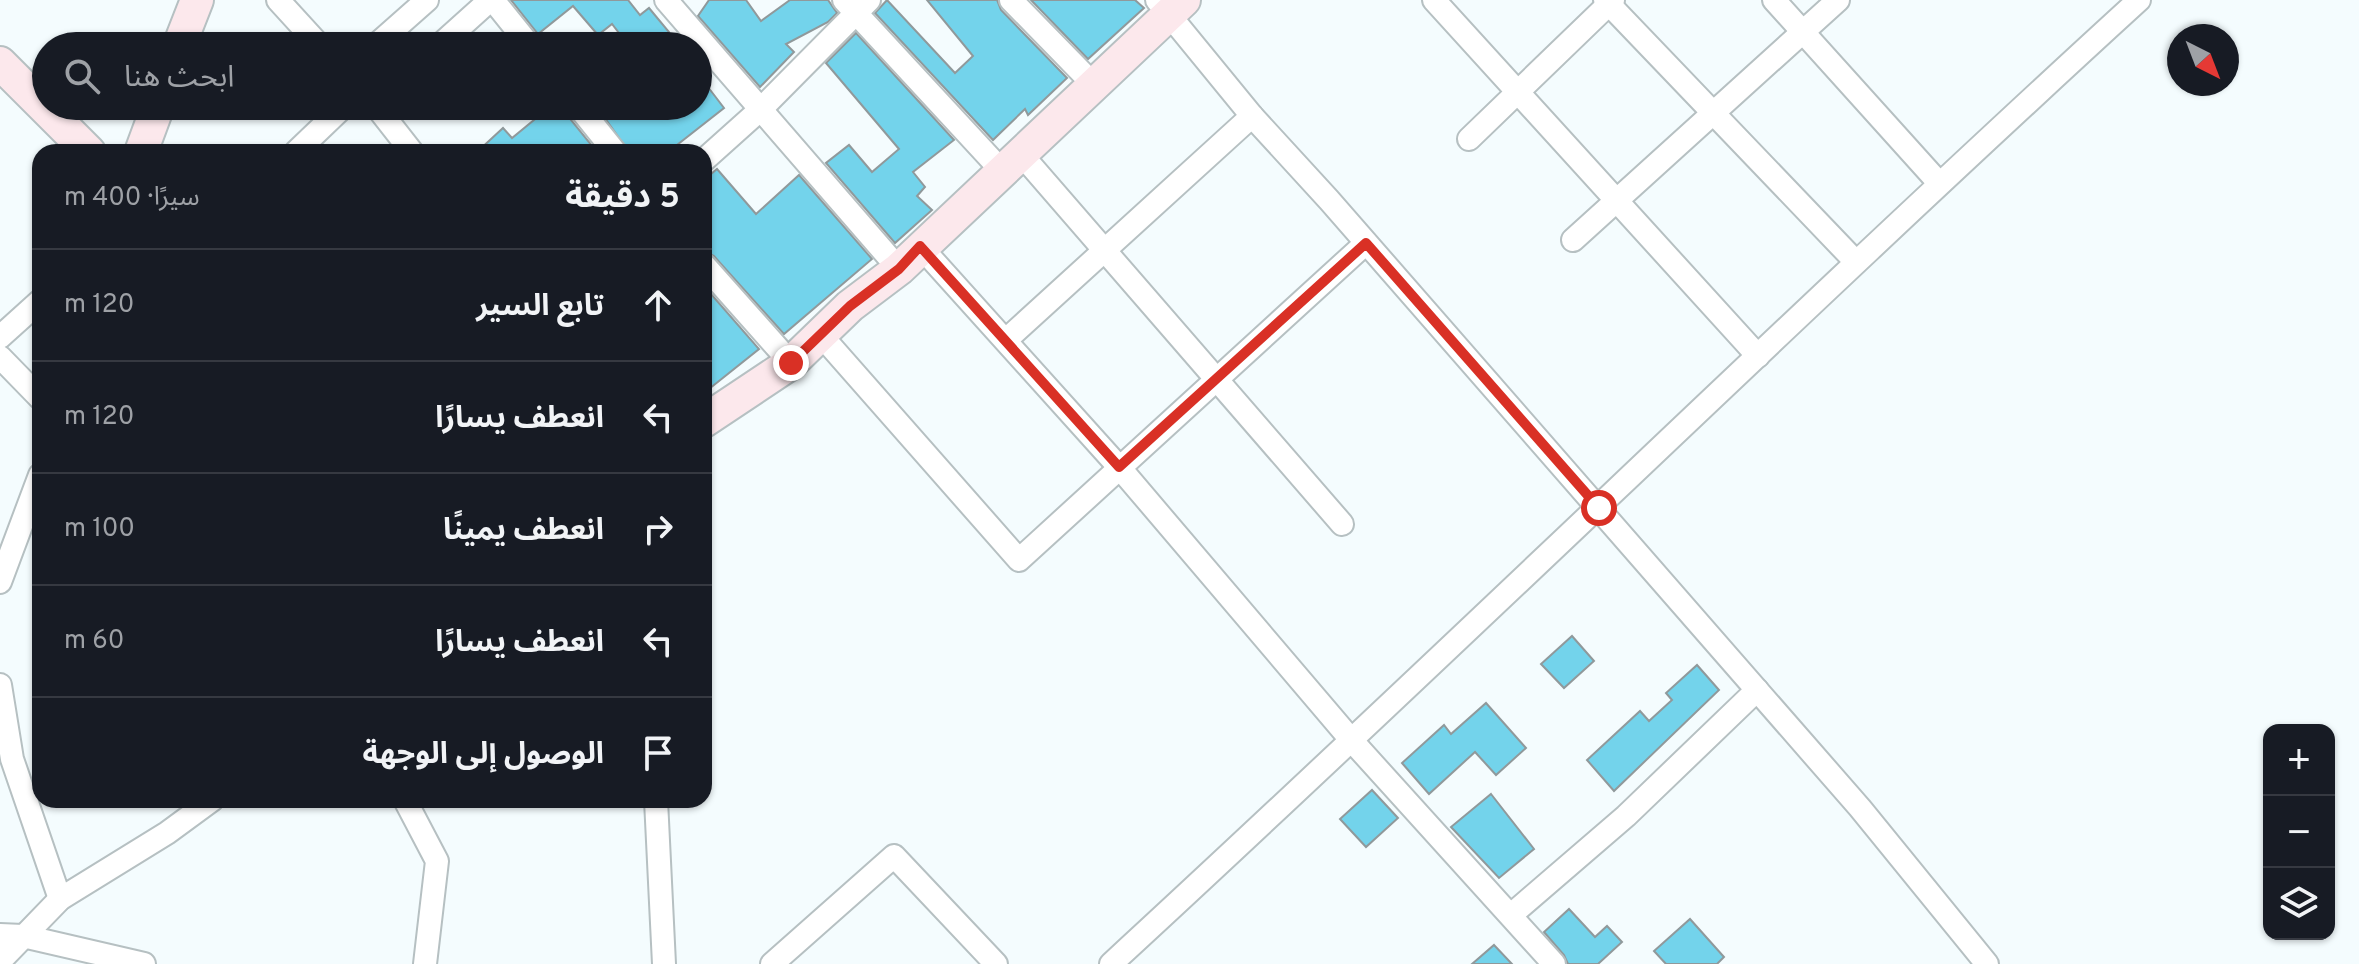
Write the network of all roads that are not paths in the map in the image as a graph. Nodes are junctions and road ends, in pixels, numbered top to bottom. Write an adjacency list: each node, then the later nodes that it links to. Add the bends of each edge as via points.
1 (278, 0): 13 (street)
2 (427, 0): 14 (street)
3 (491, 0): 15 (street); 16 (street)
4 (666, 0): 17 (street)
5 (1011, 0): 21 (street)
6 (1434, 0): 22 (street)
7 (1774, 0): 18 (street)
8 (1838, 0): 18 (street)
9 (2139, 0): 40 (street)
10 (1609, 1): 22 (street); 25 (street)
11 (856, 4): 24 (street); 39 (street)
12 (1170, 5): 21 (street); 26 (street)
13 (307, 32)
14 (391, 32)
15 (455, 32)
16 (518, 32)
17 (694, 32)
18 (1804, 32): 25 (street); 40 (street)
19 (712, 53): 24 (street)
20 (0, 63): 23 (street)
21 (1094, 85): 39 (street)
22 (1517, 91): 32 (street); 41 (street)
23 (32, 95)
24 (761, 109): 38 (street); 45 (street)
25 (1712, 115): 41 (street); 46 (street)
26 (1252, 116): 43 (street); 44 (street)
27 (57, 120): 33 (street)
28 (153, 120): 34 (street)
29 (329, 120): 35 (street)
30 (387, 120): 36 (street)
31 (589, 120): 37 (street)
32 (1469, 139)
33 (81, 144)
34 (144, 144)
35 (304, 144)
36 (406, 144)
37 (609, 144)
38 (712, 153)
39 (1012, 162): 44 (street); 45 (street)
40 (1939, 183): 46 (street)
41 (1619, 199): 42 (street); 52 (street)
42 (1573, 240)
43 (1366, 243): 55 (street); 60 (street)
44 (1105, 250): 51 (street); 55 (street)
45 (909, 257): 49 (street); 51 (street)
46 (1856, 262): 52 (street)
47 (712, 274): 54 (street)
48 (32, 308): 50 (street)
49 (820, 334): 54 (street); 58 (street, via 1019,560)
50 (0, 337)
51 (1006, 340): 58 (street)
52 (1758, 356): 60 (street)
53 (0, 357): 56 (street)
54 (791, 363): 57 (street)
55 (1217, 378): 58 (street); 61 (street)
56 (32, 390)
57 (712, 416)
58 (1119, 467): 65 (street)
59 (32, 496): 62 (street)
60 (1599, 508): 64 (street); 65 (street)
61 (1342, 524)
62 (0, 582)
63 (0, 685): 69 (street, via 12,759)
64 (1757, 690): 70 (street, via 1626,816); 81 (street)
65 (1353, 742): 70 (street); 79 (street)
66 (201, 808): 69 (street)
67 (409, 808): 75 (street, via 437,861)
68 (656, 808): 76 (street)
69 (60, 899): 72 (street)
70 (1511, 915): 80 (street)
71 (0, 935): 72 (street)
72 (23, 936): 73 (street); 74 (street)
73 (0, 961)
74 (139, 963)
75 (425, 964)
76 (664, 964)
77 (772, 964): 78 (street, via 894,856)
78 (996, 964)
79 (1111, 964)
80 (1554, 964)
81 (1987, 964)

